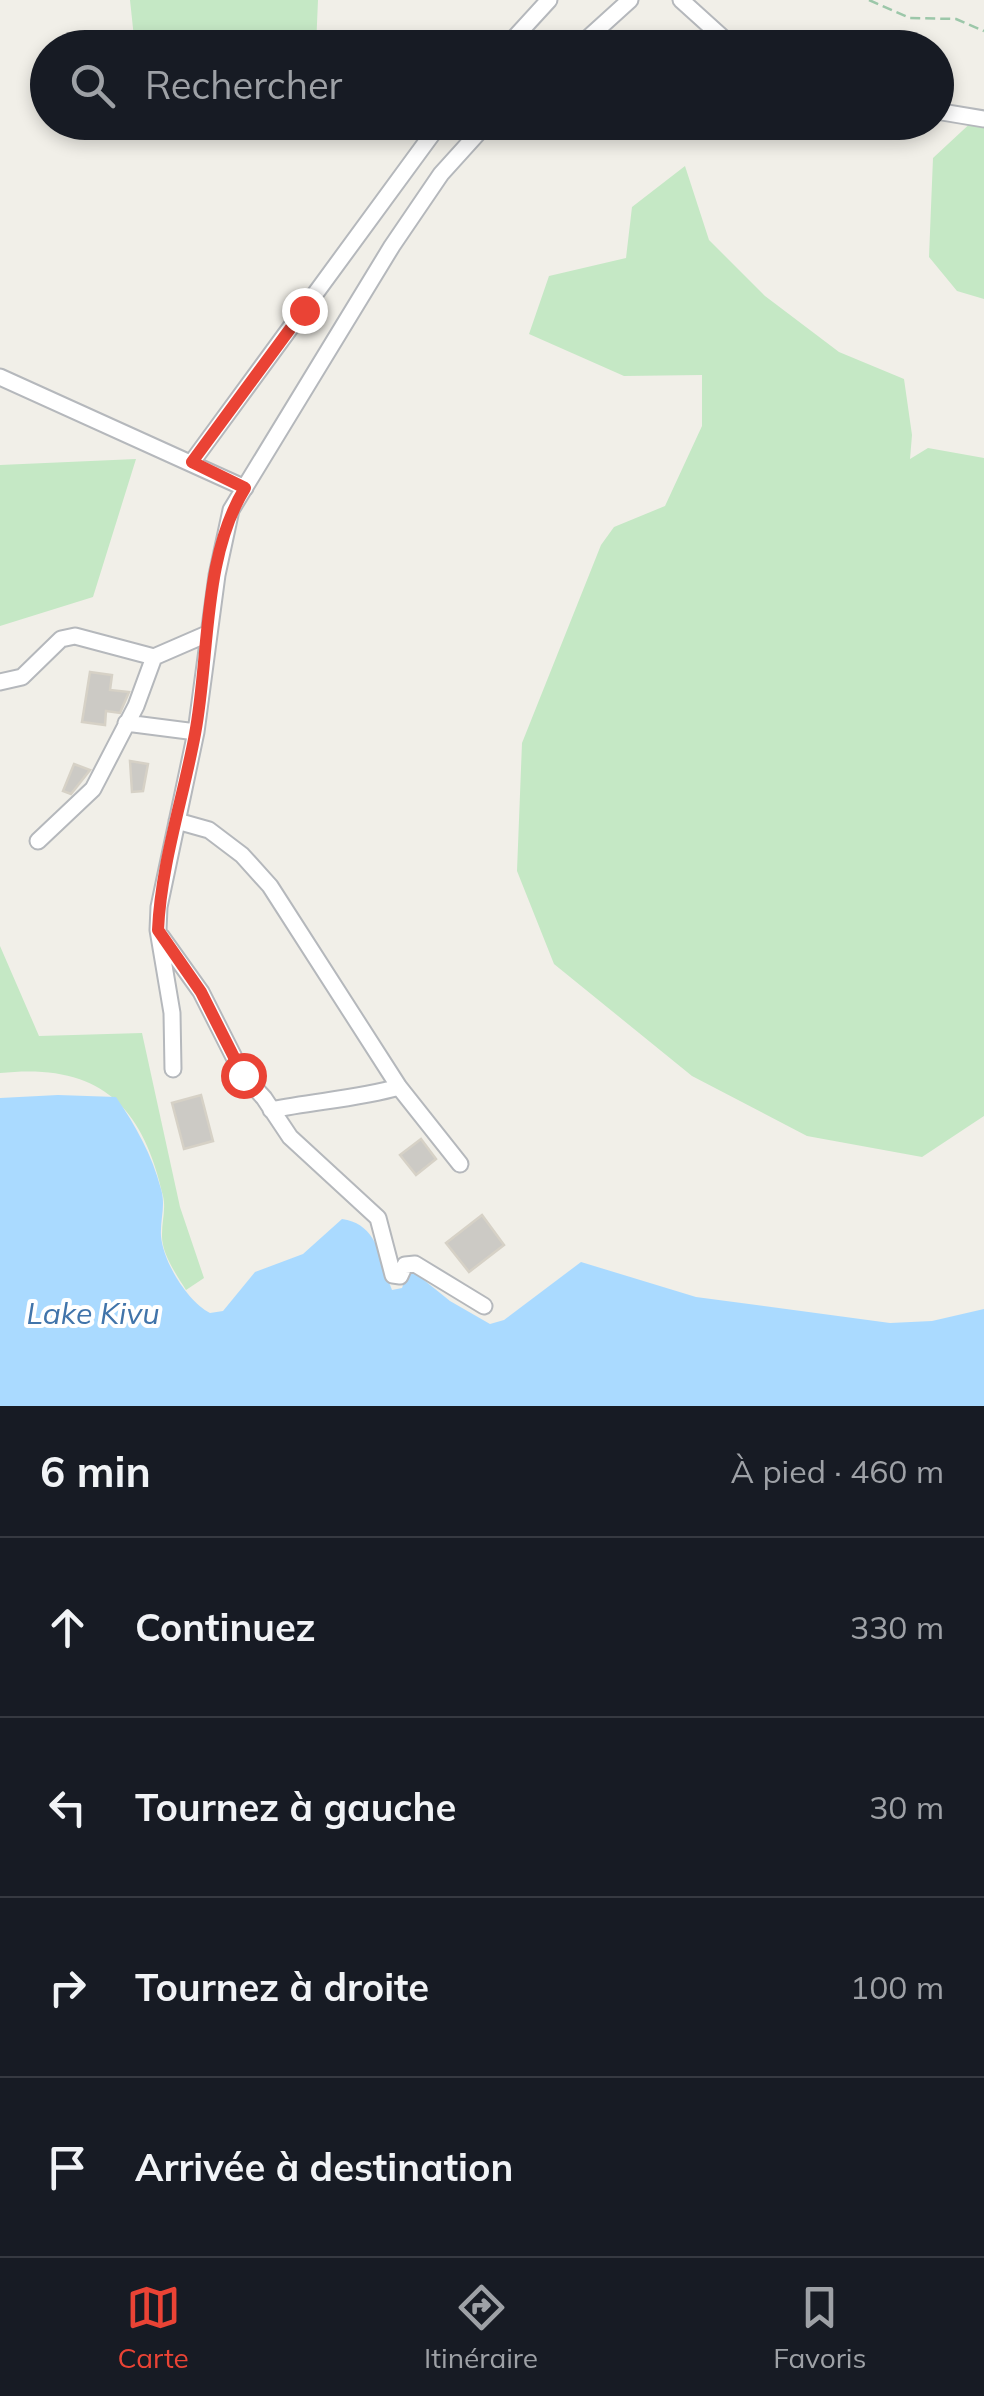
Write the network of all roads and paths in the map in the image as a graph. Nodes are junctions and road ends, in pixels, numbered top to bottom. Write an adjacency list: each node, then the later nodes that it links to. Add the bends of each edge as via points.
1 (549, 0): 5 (street)
2 (630, 0): 6 (street)
3 (681, 0): 7 (street)
4 (868, 0): 8 (path, via 910,18 956,20)
5 (522, 30)
6 (597, 30)
7 (715, 30)
8 (984, 31)
9 (954, 114): 10 (street)
10 (984, 119)
11 (428, 140): 14 (street)
12 (472, 140): 15 (street, via 392,246)
13 (0, 377): 14 (street)
14 (192, 462): 15 (street)
15 (245, 488): 16 (street, via 231,510)
16 (208, 634): 17 (street); 20 (street)
17 (154, 656): 18 (street, via 75,636 22,677); 19 (street)
18 (0, 682)
19 (126, 724): 20 (street); 22 (street, via 92,789)
20 (196, 732): 21 (street)
21 (177, 821): 23 (street); 25 (street, via 209,830 270,886)
22 (38, 841)
23 (158, 930): 24 (street); 26 (street, via 201,992 243,1075)
24 (173, 1069)
25 (399, 1087): 26 (street); 27 (street)
26 (271, 1110): 28 (street, via 328,1177 378,1218 395,1276 415,1264)
27 (460, 1164)
28 (484, 1306)

